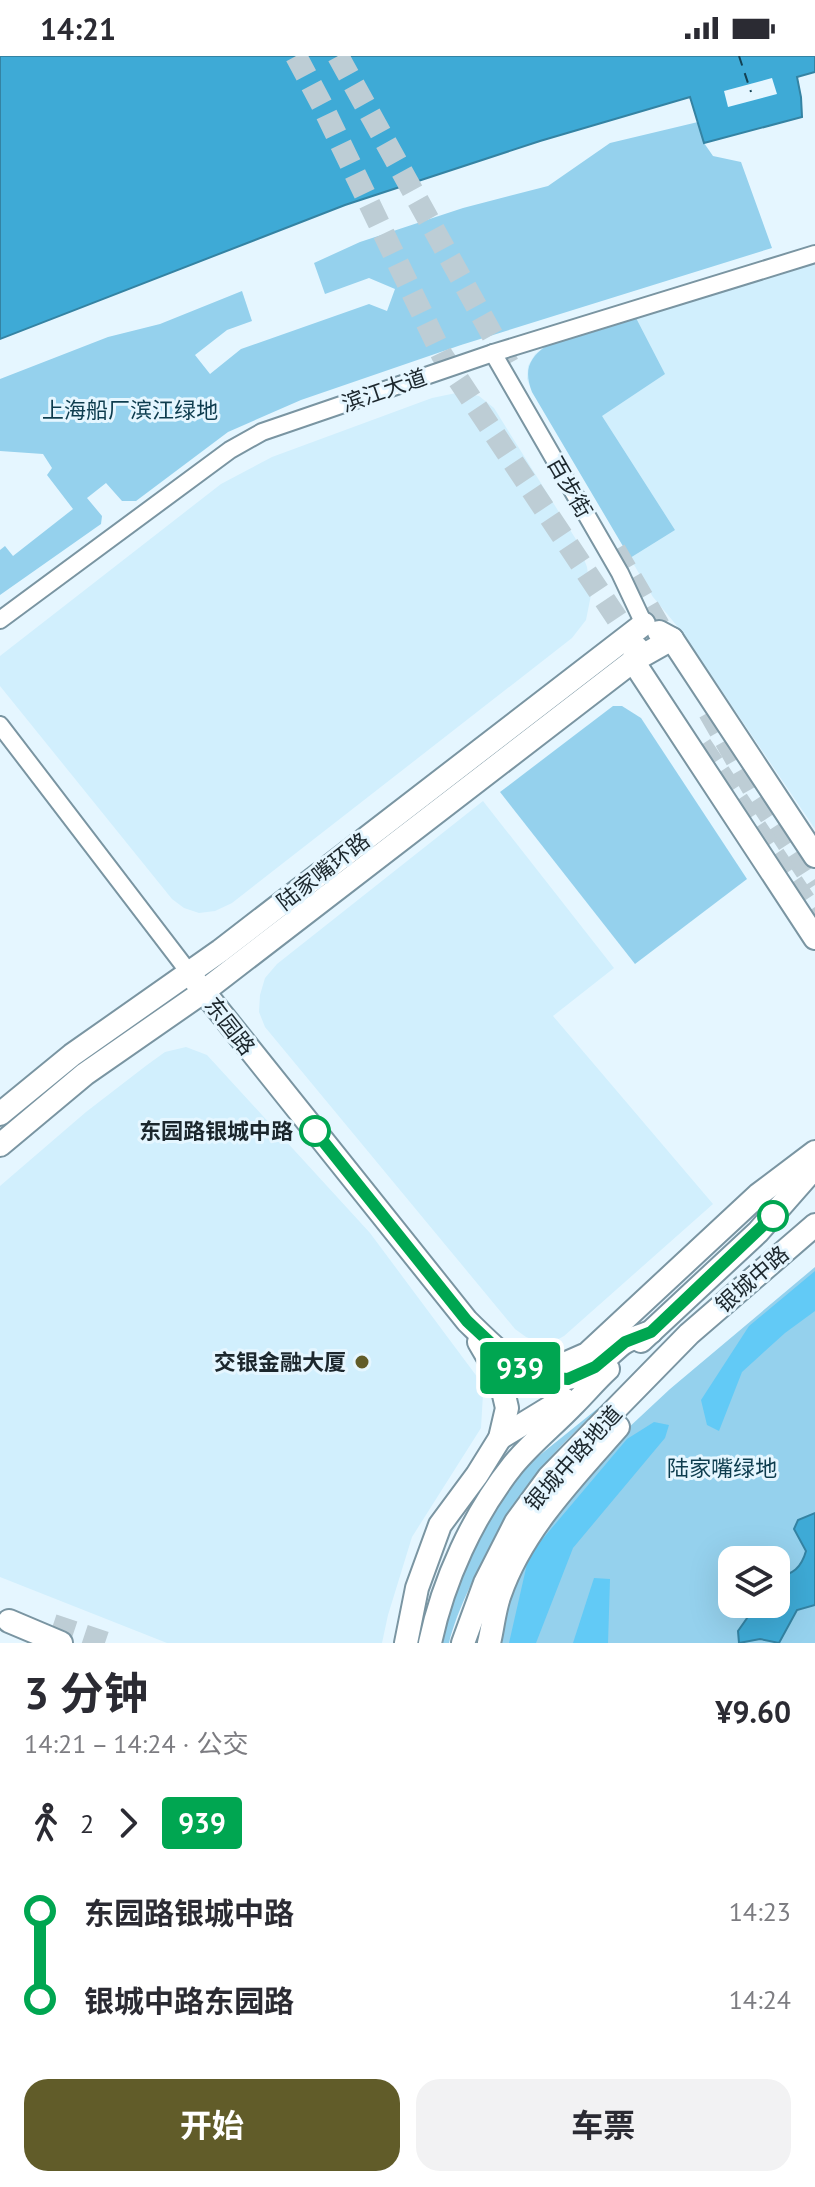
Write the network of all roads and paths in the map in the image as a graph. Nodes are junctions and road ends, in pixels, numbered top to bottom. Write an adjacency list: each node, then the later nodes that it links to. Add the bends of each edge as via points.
1 (815, 254): 2 (street, 滨江大道)
2 (493, 353): 3 (street, 滨江大道, via 262,432 230,450); 4 (street, 百步街)
3 (0, 620)
4 (644, 624): 5 (main road); 6 (main road); 10 (main road, 陆家嘴环路)
5 (672, 639): 6 (main road, 陆家嘴环路); 8 (main road)
6 (633, 661): 9 (main road); 11 (main road, 陆家嘴环路)
7 (0, 725): 10 (street, 东园路)
8 (815, 856)
9 (815, 938)
10 (188, 971): 11 (main road, 东园路); 12 (main road, 陆家嘴环路)
11 (203, 992): 13 (main road, 陆家嘴环路, via 85,1074); 17 (main road, 东园路)
12 (0, 1114)
13 (0, 1145)
14 (815, 1152): 17 (main road, via 758,1195 599,1344 575,1360 562,1365 534,1363)
15 (815, 1167): 18 (main road, via 758,1232)
16 (815, 1225): 19 (main road, 银城中路)
17 (467, 1321): 18 (main road, via 512,1363 553,1379 582,1374 625,1342); 21 (main road, via 500,1378 507,1408)
18 (651, 1332): 20 (main road)
19 (689, 1334): 26 (main road, 银城中路地道, via 549,1477 516,1522); 27 (main road, via 526,1541 500,1594)
20 (593, 1381): 21 (main road); 25 (main road, 银城中路地道, via 499,1483 464,1546)
21 (500, 1438): 24 (main road, via 440,1525 417,1588)
22 (5, 1622): 23 (main road)
23 (57, 1634)
24 (406, 1643)
25 (430, 1643)
26 (463, 1643)
27 (489, 1643)

